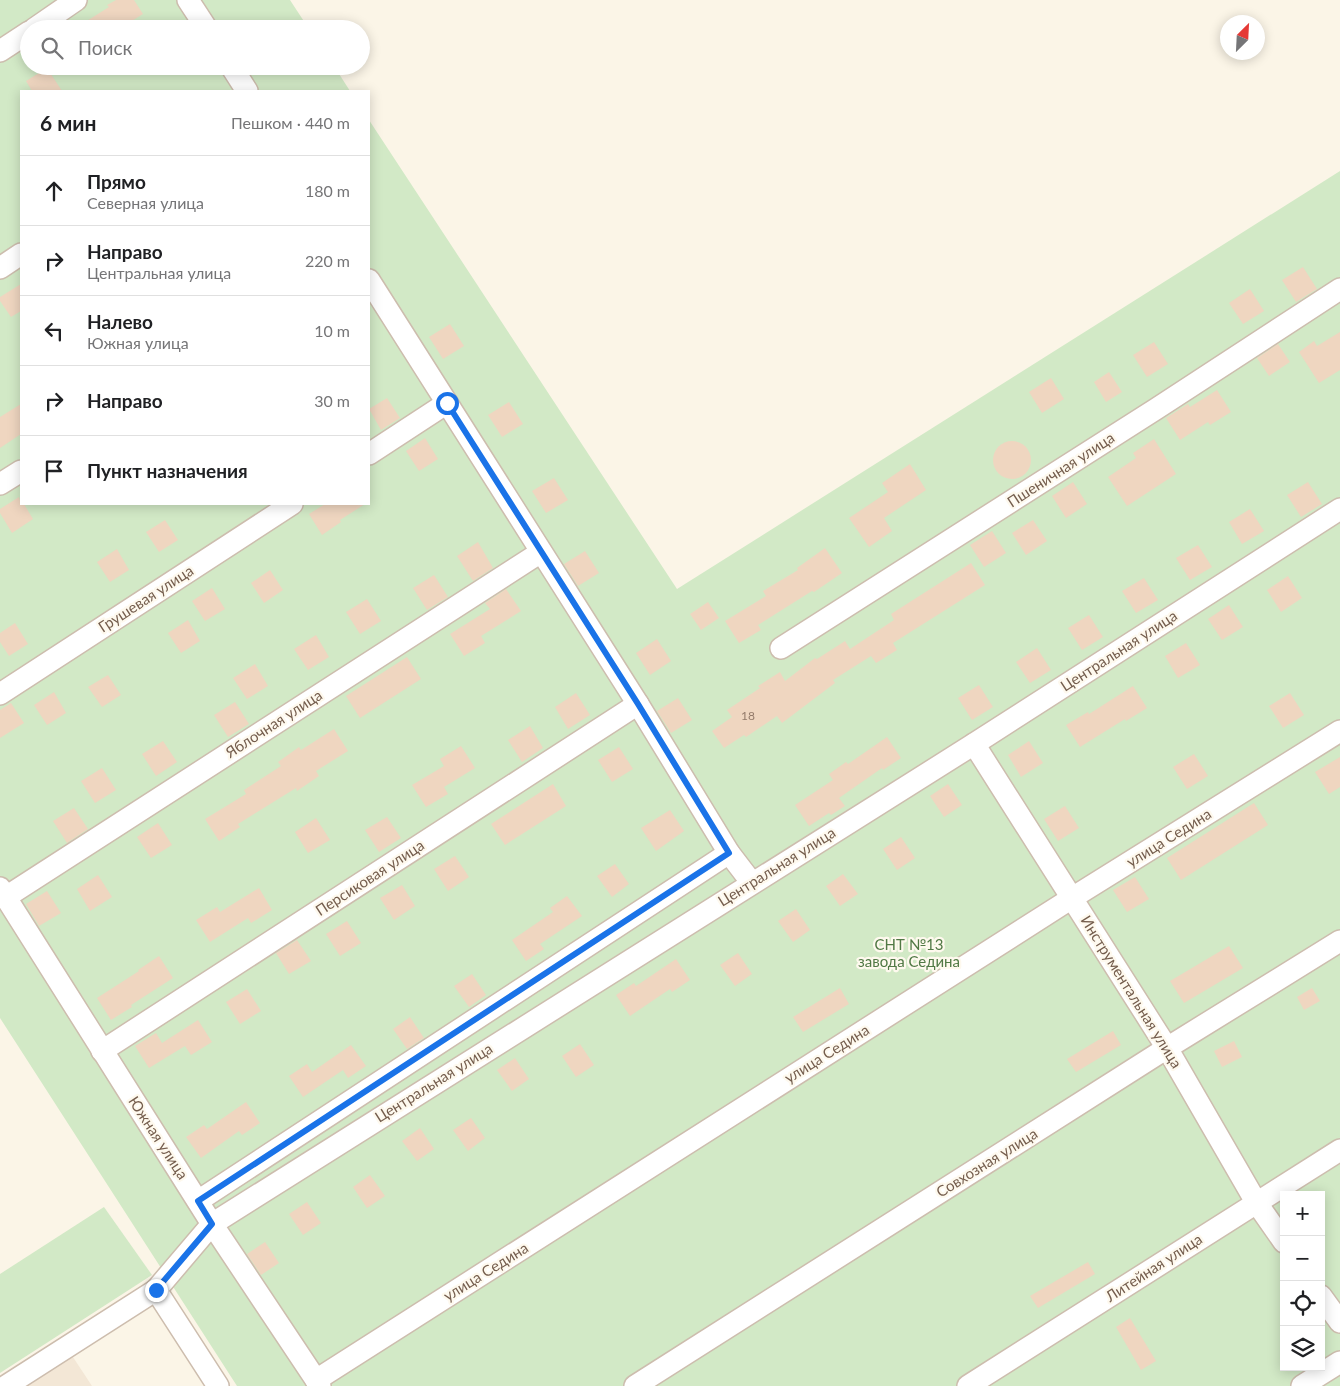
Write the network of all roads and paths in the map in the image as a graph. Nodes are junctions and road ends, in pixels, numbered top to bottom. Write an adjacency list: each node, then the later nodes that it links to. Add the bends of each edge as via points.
1 (76, 0): 3 (street)
2 (188, 0): 4 (street)
3 (47, 20)
4 (200, 20)
5 (20, 38): 6 (street)
6 (0, 51)
7 (237, 75): 8 (street)
8 (246, 90)
9 (20, 255): 10 (street)
10 (0, 268)
11 (370, 282): 13 (street)
12 (1340, 290): 20 (street, Пшеничная улица)
13 (447, 403): 14 (street); 19 (street)
14 (370, 453)
15 (20, 471): 16 (street)
16 (0, 484)
17 (290, 505): 21 (street, Грушевая улица)
18 (1340, 509): 24 (street, Центральная улица)
19 (541, 552): 22 (street); 27 (street, Яблочная улица)
20 (781, 648)
21 (0, 694)
22 (638, 704): 25 (street); 31 (street, Персиковая улица)
23 (1340, 731): 28 (street, улица Седина)
24 (974, 744): 26 (street, Центральная улица); 28 (street, Инструментальная улица)
25 (729, 853): 26 (street); 33 (street, Центральная улица)
26 (752, 883): 35 (street, Центральная улица)
27 (3, 893): 31 (street, Южная улица)
28 (1072, 898): 30 (street, Инструментальная улица); 41 (street, улица Седина)
29 (1340, 941): 30 (street, Совхозная улица)
30 (1167, 1048): 34 (street, Инструментальная улица); 44 (street, Совхозная улица)
31 (102, 1051): 33 (street, Южная улица)
32 (1340, 1150): 34 (street, Литейная улица)
33 (198, 1201): 35 (street, Южная улица)
34 (1256, 1202): 36 (street, Инструментальная улица); 45 (street, Литейная улица)
35 (212, 1224): 37 (street, Центральная улица); 41 (street, Южная улица)
36 (1280, 1236)
37 (156, 1290): 42 (street, Центральная улица); 43 (street)
38 (1325, 1301): 39 (street)
39 (1340, 1322)
40 (1340, 1362): 46 (street)
41 (318, 1383)
42 (6, 1386)
43 (218, 1386)
44 (635, 1386)
45 (968, 1386)
46 (1302, 1386)

